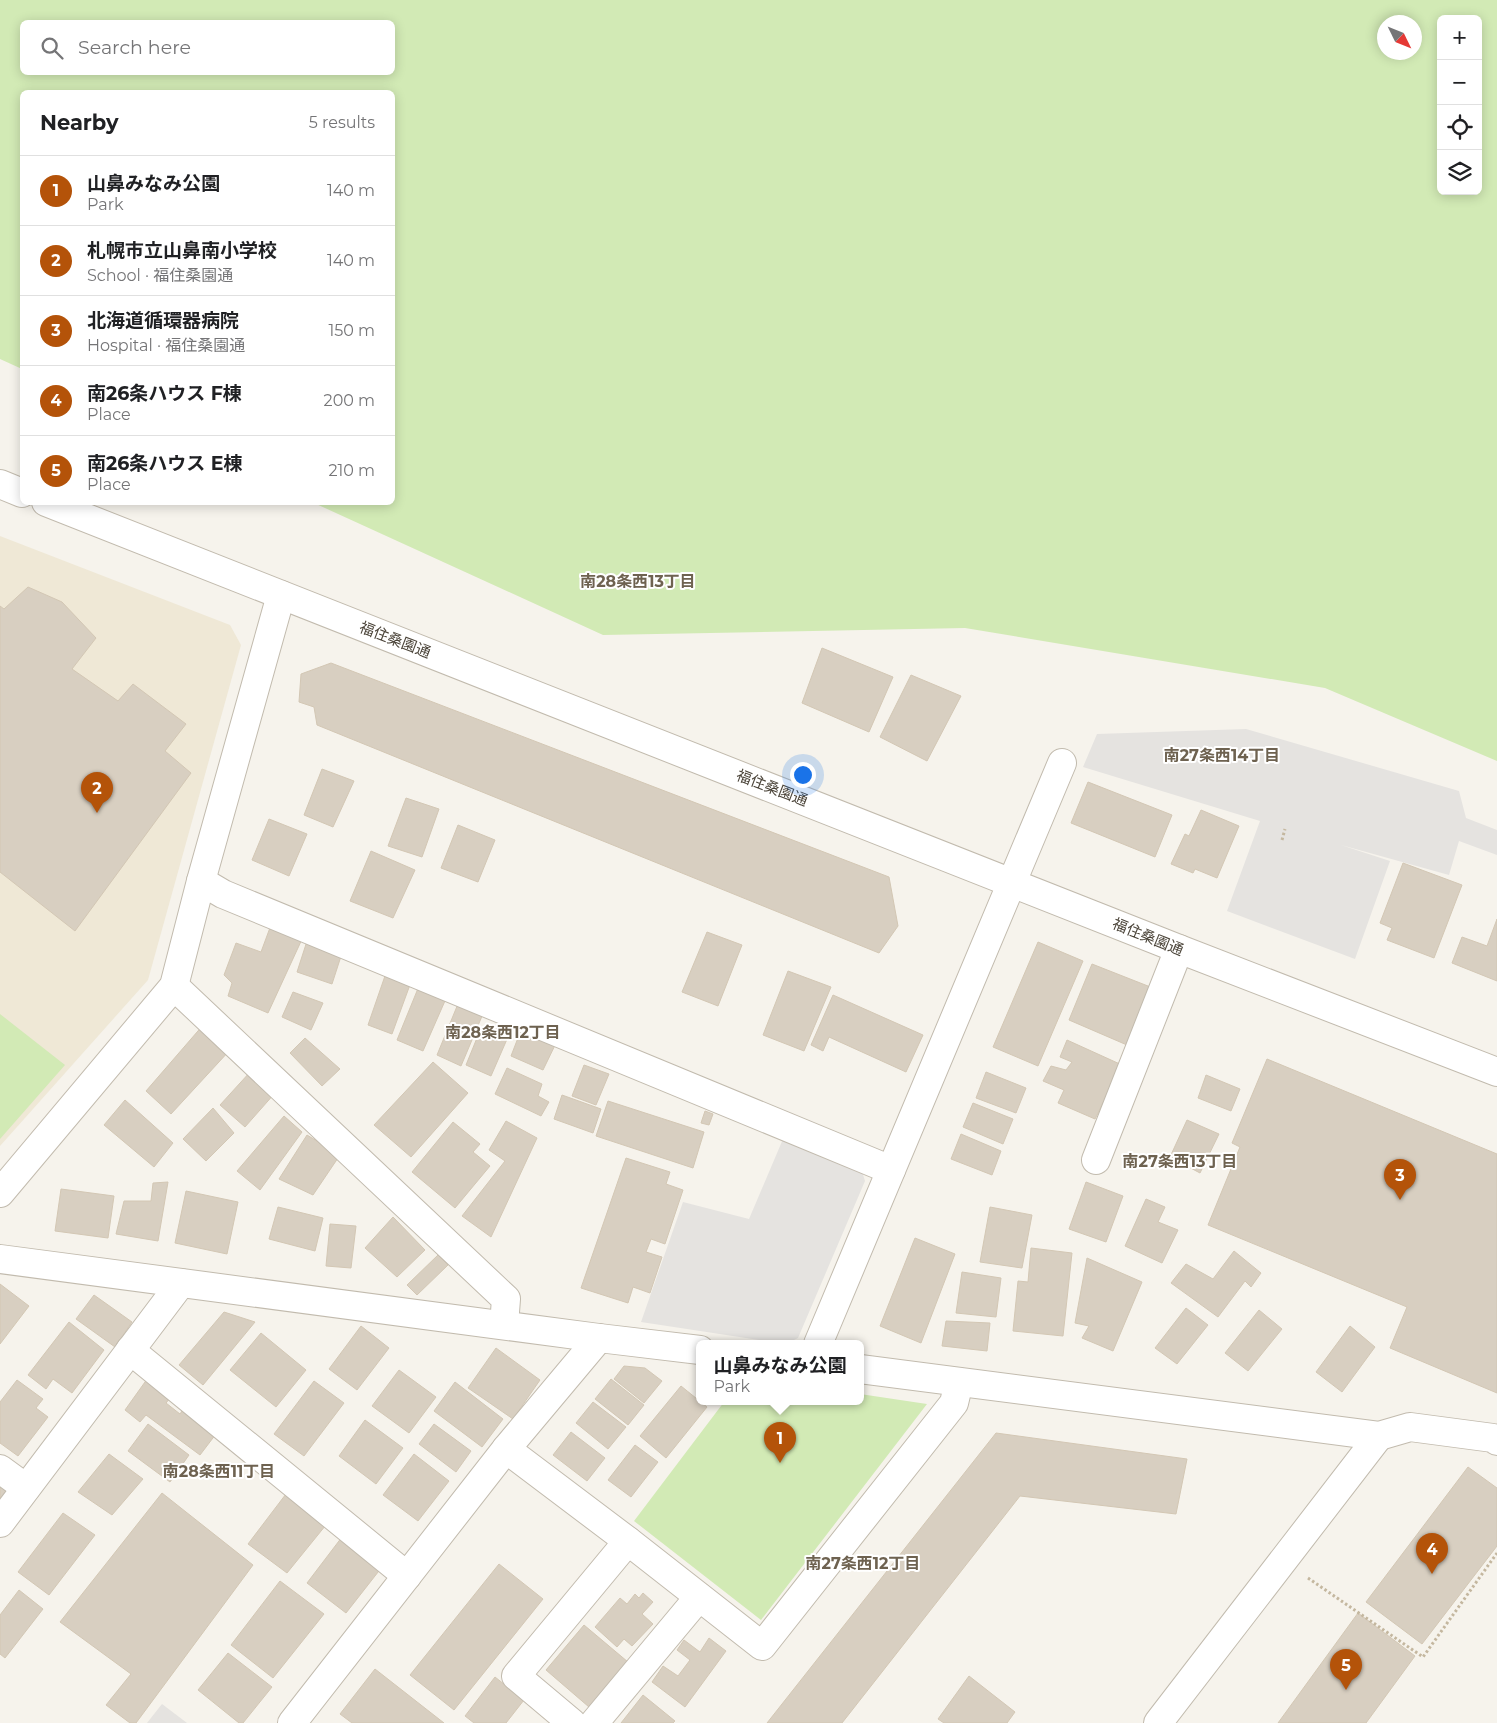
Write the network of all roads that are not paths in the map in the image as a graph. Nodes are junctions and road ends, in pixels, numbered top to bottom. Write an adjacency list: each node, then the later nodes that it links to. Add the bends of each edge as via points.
1 (0, 484): 2 (street)
2 (20, 492)
3 (54, 505): 4 (street, 福住桑園通)
4 (281, 595): 6 (street); 7 (street, 福住桑園通)
5 (1062, 763): 7 (street)
6 (201, 881): 9 (street); 12 (street, via 223,894)
7 (1011, 882): 8 (street, 福住桑園通); 12 (street)
8 (1179, 949): 10 (street, 福住桑園通); 11 (street)
9 (174, 986): 13 (street); 16 (street, via 506,1299)
10 (1497, 1072)
11 (1096, 1160)
12 (892, 1170): 18 (street)
13 (0, 1193)
14 (0, 1260): 15 (street)
15 (182, 1283): 16 (street); 19 (street)
16 (504, 1325): 17 (street)
17 (599, 1338): 20 (street); 25 (street)
18 (820, 1340)
19 (130, 1350): 27 (street); 30 (street)
20 (696, 1350)
21 (864, 1370): 22 (street)
22 (959, 1382): 23 (street); 31 (street, via 954,1403 762,1646)
23 (1379, 1436): 24 (street, via 1410,1427); 35 (street)
24 (1497, 1441)
25 (506, 1450): 29 (street); 30 (street)
26 (0, 1468): 27 (street)
27 (26, 1488): 28 (street)
28 (0, 1523)
29 (628, 1541): 31 (street); 33 (street, via 516,1676)
30 (407, 1576): 32 (street)
31 (699, 1597): 34 (street)
32 (292, 1723)
33 (572, 1723)
34 (594, 1723)
35 (1158, 1723)

